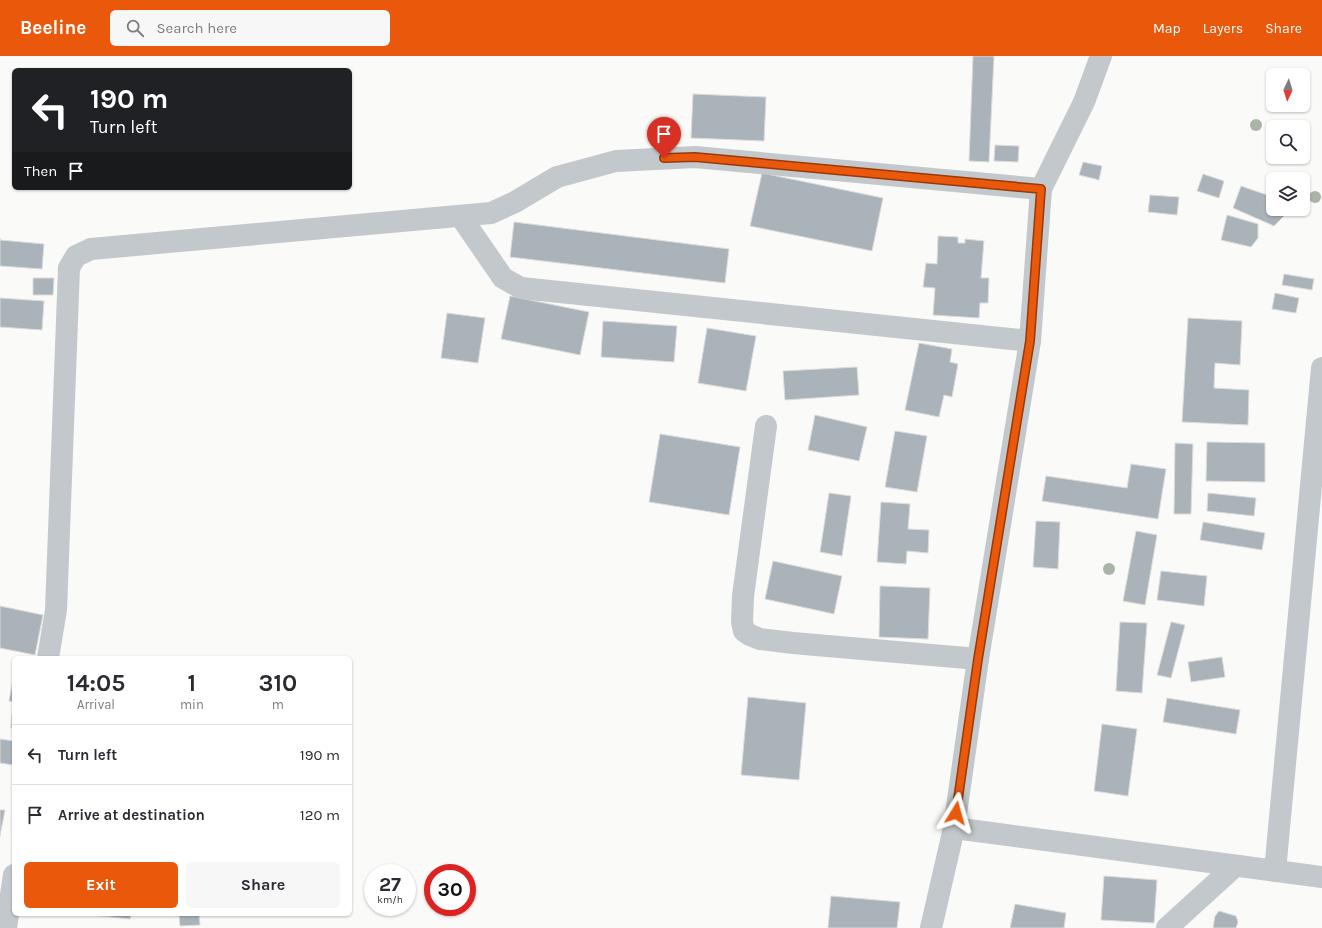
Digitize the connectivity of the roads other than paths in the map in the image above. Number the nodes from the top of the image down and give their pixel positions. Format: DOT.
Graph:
graph roads {
  1 [pos="1101,56"];
  2 [pos="1041,189"];
  3 [pos="461,217"];
  4 [pos="1030,341"];
  5 [pos="1322,368"];
  6 [pos="766,426"];
  7 [pos="48,656"];
  8 [pos="978,659"];
  9 [pos="954,828"];
  10 [pos="1235,866"];
  11 [pos="1275,871"];
  12 [pos="1322,877"];
  13 [pos="12,888"];
  14 [pos="6,928"];
  15 [pos="931,928"];
  16 [pos="1167,928"];
  1 -- 2 [label="street"];
  2 -- 3 [label="street"];
  2 -- 4 [label="street"];
  3 -- 4 [label="street"];
  3 -- 7 [label="street"];
  4 -- 8 [label="street"];
  5 -- 11 [label="street"];
  6 -- 8 [label="street"];
  8 -- 9 [label="street"];
  9 -- 10 [label="street"];
  9 -- 15 [label="street"];
  10 -- 11 [label="street"];
  10 -- 16 [label="street"];
  11 -- 12 [label="street"];
  13 -- 14 [label="street"];
}
